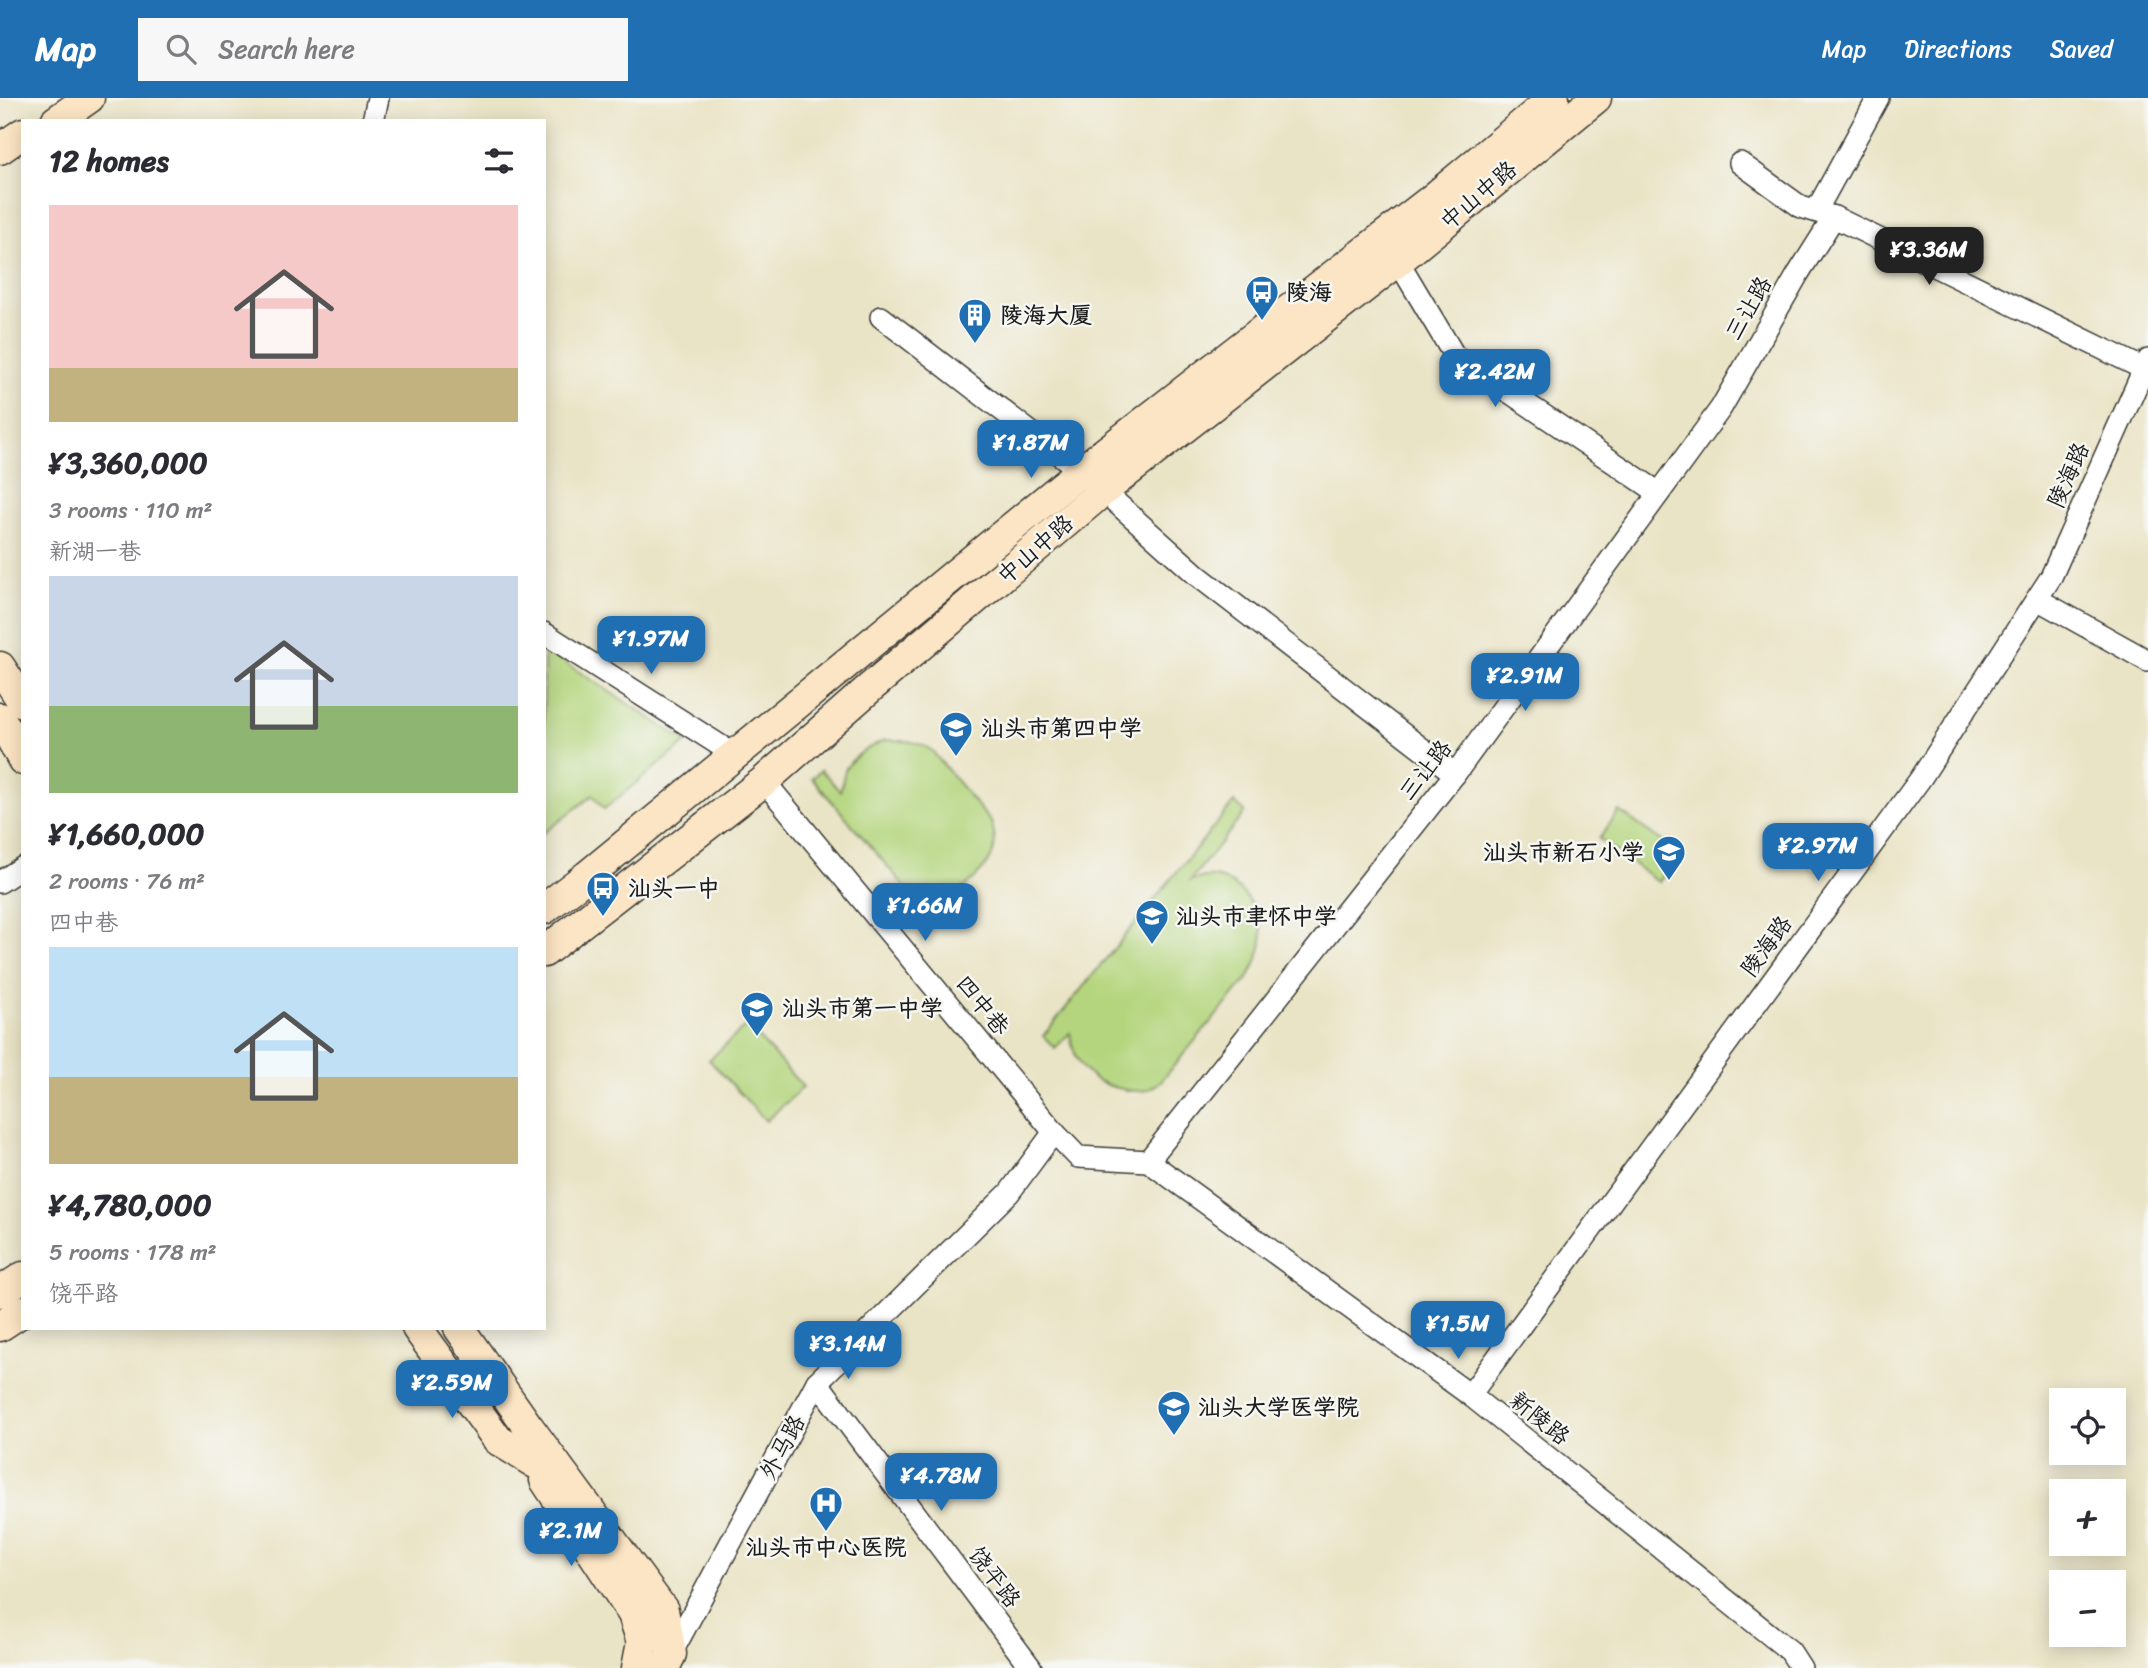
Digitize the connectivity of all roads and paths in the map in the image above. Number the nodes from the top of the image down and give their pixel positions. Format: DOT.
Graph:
graph roads {
  1 [pos="73,98"];
  2 [pos="89,98"];
  3 [pos="378,98"];
  4 [pos="1554,98"];
  5 [pos="1596,98"];
  6 [pos="1878,98"];
  7 [pos="44,119"];
  8 [pos="59,119"];
  9 [pos="373,119"];
  10 [pos="21,135"];
  11 [pos="21,145"];
  12 [pos="0,149"];
  13 [pos="0,160"];
  14 [pos="1740,163"];
  15 [pos="1825,214"];
  16 [pos="1398,261"];
  17 [pos="881,317"];
  18 [pos="2146,364"];
  19 [pos="1081,471"];
  20 [pos="1103,491"];
  21 [pos="1659,493"];
  22 [pos="2037,599"];
  23 [pos="546,634"];
  24 [pos="2148,661"];
  25 [pos="9,679"];
  26 [pos="21,699"];
  27 [pos="0,709"];
  28 [pos="0,718"];
  29 [pos="21,735"];
  30 [pos="735,755"];
  31 [pos="21,756"];
  32 [pos="1455,774"];
  33 [pos="764,781"];
  34 [pos="21,868"];
  35 [pos="0,882"];
  36 [pos="546,907"];
  37 [pos="546,950"];
  38 [pos="1054,1132"];
  39 [pos="1148,1161"];
  40 [pos="21,1279"];
  41 [pos="0,1292"];
  42 [pos="21,1312"];
  43 [pos="0,1326"];
  44 [pos="418,1330"];
  45 [pos="444,1330"];
  46 [pos="460,1330"];
  47 [pos="481,1330"];
  48 [pos="817,1382"];
  49 [pos="1470,1395"];
  50 [pos="521,1429"];
  51 [pos="541,1457"];
  52 [pos="668,1661"];
  53 [pos="637,1668"];
  54 [pos="1031,1668"];
  55 [pos="1801,1668"];
  1 -- 7 [label="main road"];
  2 -- 8 [label="main road"];
  3 -- 9 [label="street"];
  4 -- 19 [label="main road, 中山中路"];
  5 -- 16 [label="main road, 中山中路"];
  6 -- 15 [label="street, 三让路"];
  10 -- 12 [label="main road"];
  11 -- 13 [label="main road"];
  14 -- 15 [label="street"];
  15 -- 18 [label="street"];
  15 -- 21 [label="street, 三让路"];
  16 -- 20 [label="main road, 中山中路"];
  16 -- 21 [label="street"];
  17 -- 19 [label="street"];
  18 -- 22 [label="street, 陵海路"];
  19 -- 20 [label="street"];
  19 -- 30 [label="main road, 中山中路"];
  20 -- 32 [label="street"];
  20 -- 33 [label="main road, 中山中路"];
  21 -- 32 [label="street, 三让路"];
  22 -- 24 [label="street"];
  22 -- 49 [label="street, 陵海路"];
  23 -- 30 [label="street"];
  25 -- 26 [label="main road"];
  27 -- 29 [label="main road"];
  28 -- 31 [label="main road"];
  30 -- 36 [label="main road, 中山中路"];
  32 -- 39 [label="street, 三让路"];
  33 -- 37 [label="main road, 中山中路"];
  33 -- 38 [label="street, 四中巷"];
  34 -- 35 [label="street"];
  38 -- 39 [label="street"];
  38 -- 48 [label="street, 外马路"];
  39 -- 49 [label="street, 新陵路"];
  40 -- 41 [label="main road"];
  42 -- 43 [label="main road"];
  44 -- 51 [label="main road"];
  45 -- 50 [label="main road"];
  46 -- 50 [label="main road"];
  47 -- 51 [label="main road"];
  48 -- 52 [label="street, 外马路"];
  48 -- 54 [label="street, 饶平路"];
  49 -- 55 [label="street, 新陵路"];
  50 -- 51 [label="main road"];
  51 -- 52 [label="main road"];
  51 -- 53 [label="main road"];
}
